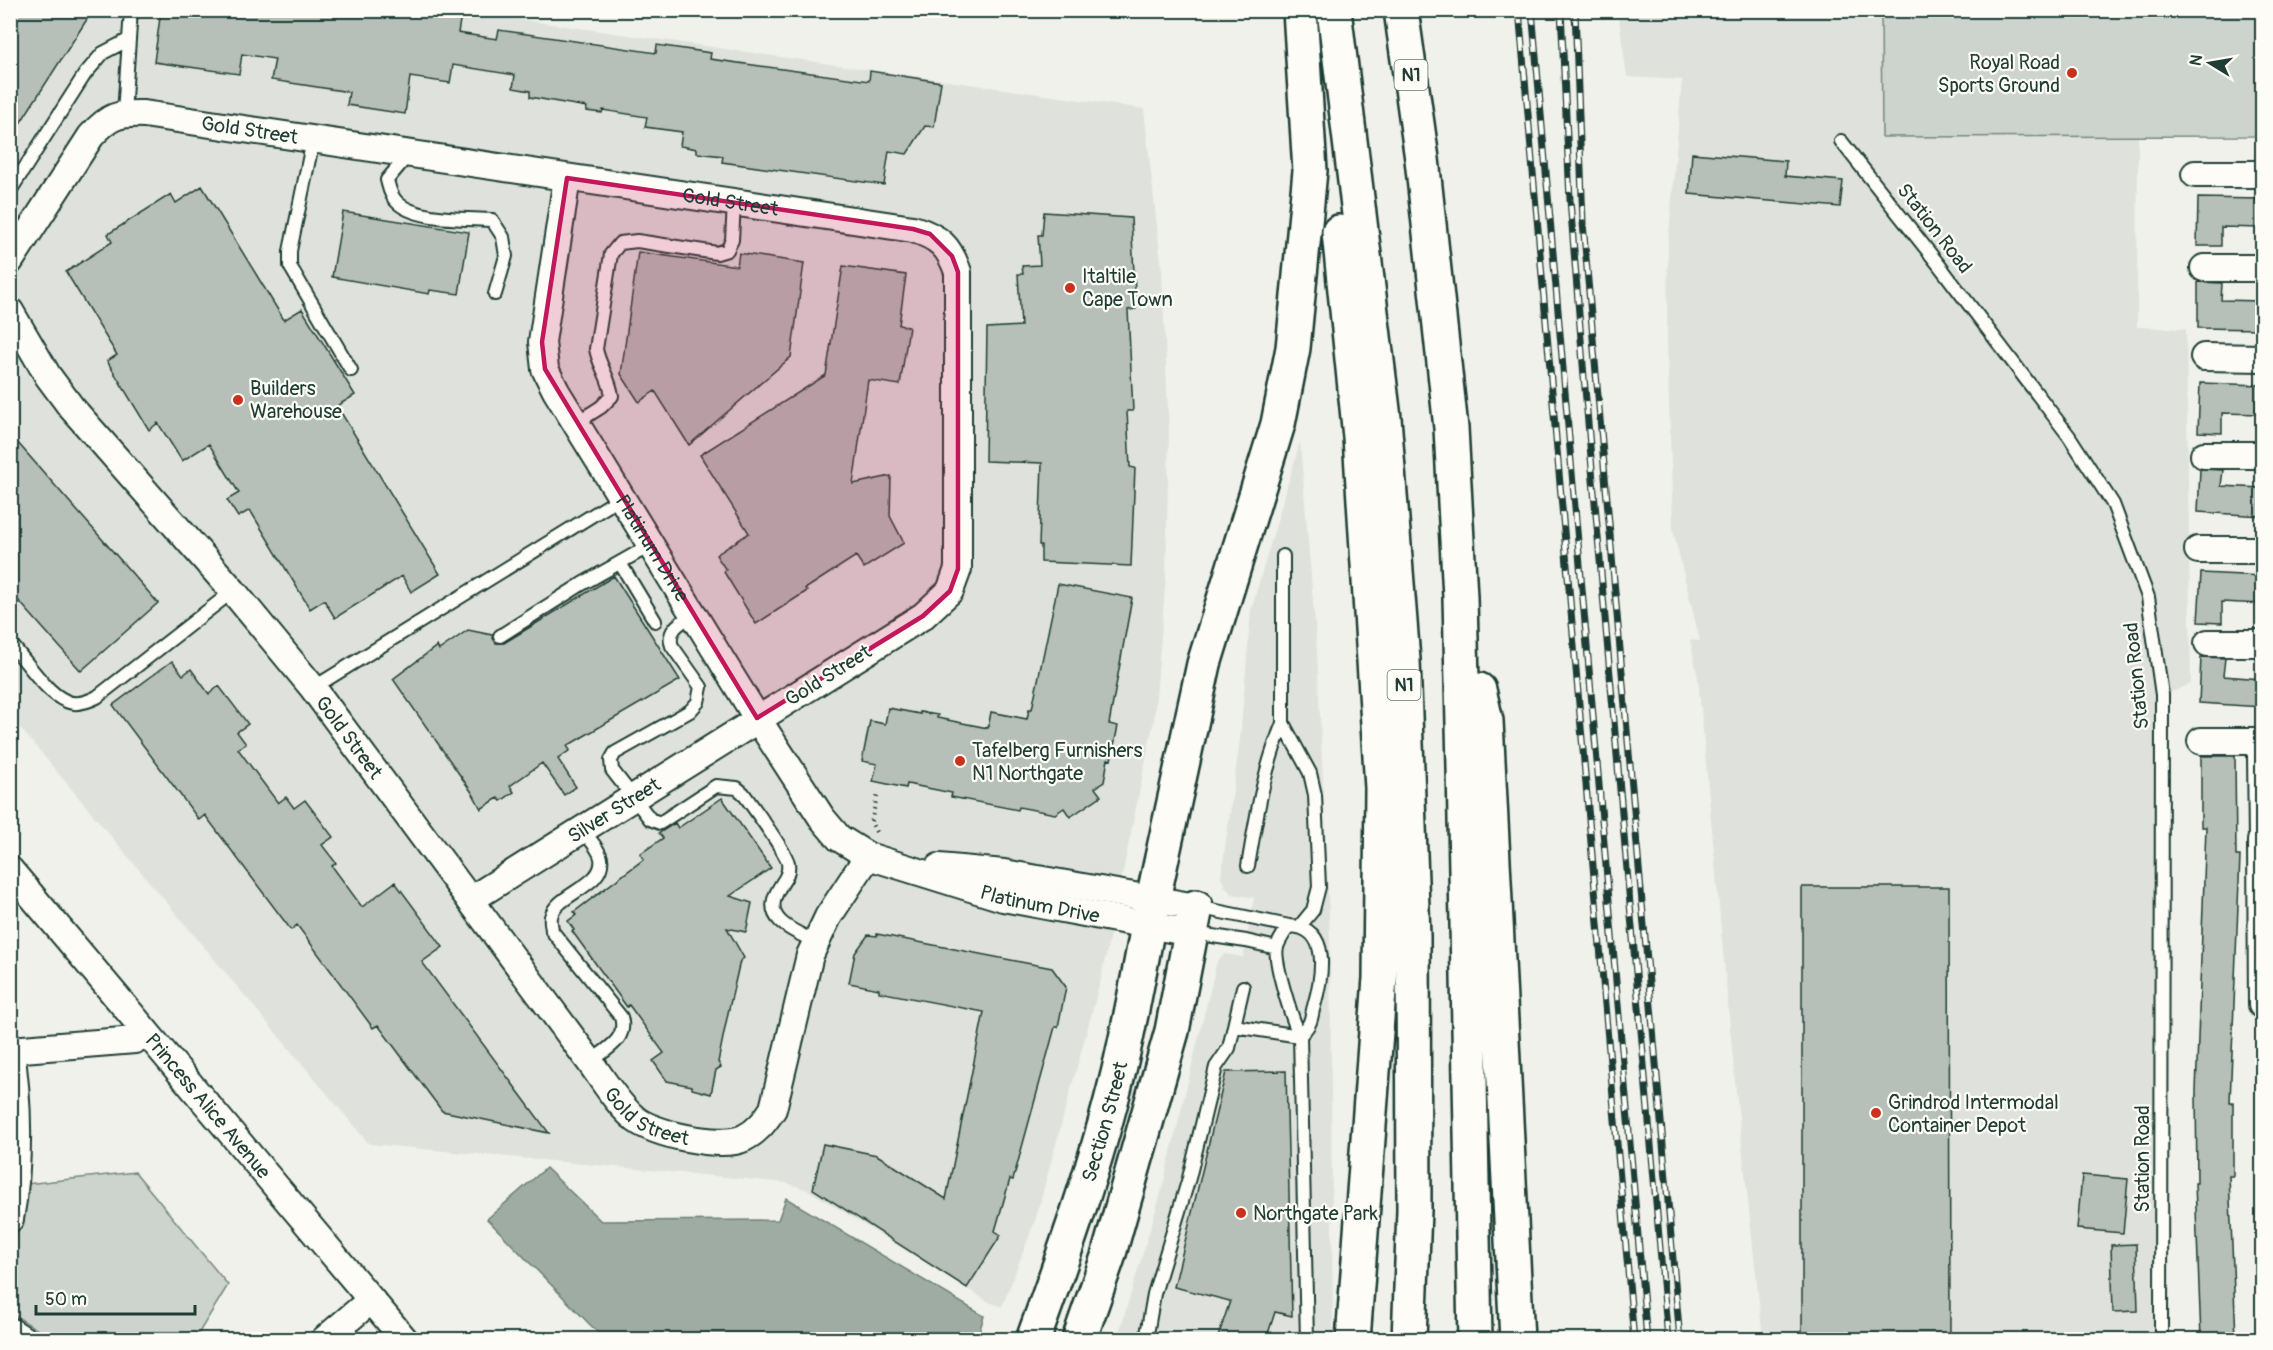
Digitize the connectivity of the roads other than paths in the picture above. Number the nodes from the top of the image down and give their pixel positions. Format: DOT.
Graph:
graph roads {
  1 [pos="130,10"];
  2 [pos="1300,10"];
  3 [pos="1401,10"];
  4 [pos="1336,22"];
  5 [pos="128,40"];
  6 [pos="123,113"];
  7 [pos="313,140"];
  8 [pos="1841,141"];
  9 [pos="409,154"];
  10 [pos="2195,174"];
  11 [pos="2262,174"];
  12 [pos="567,178"];
  13 [pos="10,191"];
  14 [pos="734,203"];
  15 [pos="10,261"];
  16 [pos="2204,268"];
  17 [pos="2262,268"];
  18 [pos="495,294"];
  19 [pos="10,311"];
  20 [pos="2204,357"];
  21 [pos="2262,357"];
  22 [pos="351,370"];
  23 [pos="576,423"];
  24 [pos="2204,455"];
  25 [pos="2262,455"];
  26 [pos="622,497"];
  27 [pos="651,545"];
  28 [pos="2198,550"];
  29 [pos="2262,550"];
  30 [pos="1283,556"];
  31 [pos="620,563"];
  32 [pos="233,591"];
  33 [pos="1460,597"];
  34 [pos="694,614"];
  35 [pos="655,621"];
  36 [pos="500,636"];
  37 [pos="10,643"];
  38 [pos="2208,643"];
  39 [pos="2262,643"];
  40 [pos="313,688"];
  41 [pos="757,718"];
  42 [pos="1283,723"];
  43 [pos="2201,741"];
  44 [pos="2261,748"];
  45 [pos="635,798"];
  46 [pos="583,830"];
  47 [pos="2262,841"];
  48 [pos="879,851"];
  49 [pos="1248,866"];
  50 [pos="10,870"];
  51 [pos="470,900"];
  52 [pos="1151,912"];
  53 [pos="1193,920"];
  54 [pos="1295,926"];
  55 [pos="2262,938"];
  56 [pos="816,942"];
  57 [pos="1276,948"];
  58 [pos="1243,987"];
  59 [pos="2262,1005"];
  60 [pos="1234,1026"];
  61 [pos="145,1031"];
  62 [pos="1300,1036"];
  63 [pos="10,1046"];
  64 [pos="11,1050"];
  65 [pos="590,1062"];
  66 [pos="10,1219"];
  67 [pos="371,1300"];
  68 [pos="10,1331"];
  69 [pos="24,1340"];
  70 [pos="324,1340"];
  71 [pos="405,1340"];
  72 [pos="1033,1340"];
  73 [pos="1079,1340"];
  74 [pos="1146,1340"];
  75 [pos="1307,1340"];
  76 [pos="1353,1340"];
  77 [pos="1409,1340"];
  78 [pos="1475,1340"];
  79 [pos="1517,1340"];
  80 [pos="2162,1340"];
  1 -- 5 [label="lane"];
  2 -- 52 [label="main road, Section Street"];
  3 -- 33 [label="main road, N1"];
  4 -- 76 [label="main road"];
  4 -- 77 [label="main road, N1"];
  5 -- 6 [label="lane"];
  5 -- 13 [label="lane"];
  6 -- 7 [label="street, Gold Street"];
  6 -- 15 [label="street"];
  7 -- 9 [label="street, Gold Street"];
  7 -- 22 [label="lane"];
  8 -- 80 [label="lane, Station Road"];
  9 -- 12 [label="street, Gold Street"];
  9 -- 18 [label="lane"];
  10 -- 11 [label="street"];
  12 -- 14 [label="street, Gold Street"];
  12 -- 23 [label="street, Platinum Drive"];
  14 -- 23 [label="lane"];
  14 -- 41 [label="street, Gold Street"];
  16 -- 17 [label="street"];
  19 -- 32 [label="street, Gold Street"];
  20 -- 21 [label="street"];
  23 -- 26 [label="street, Platinum Drive"];
  24 -- 25 [label="street"];
  26 -- 27 [label="street, Platinum Drive"];
  26 -- 40 [label="lane"];
  27 -- 31 [label="lane"];
  27 -- 34 [label="street, Platinum Drive"];
  28 -- 29 [label="street"];
  30 -- 42 [label="lane"];
  31 -- 35 [label="lane"];
  31 -- 36 [label="lane"];
  32 -- 37 [label="lane"];
  32 -- 40 [label="street, Gold Street"];
  33 -- 78 [label="main road, N1"];
  33 -- 79 [label="main road"];
  34 -- 41 [label="street, Platinum Drive"];
  34 -- 45 [label="lane"];
  38 -- 39 [label="street"];
  40 -- 51 [label="street, Gold Street"];
  41 -- 45 [label="street, Silver Street"];
  41 -- 48 [label="street, Platinum Drive"];
  42 -- 49 [label="lane"];
  42 -- 54 [label="lane"];
  43 -- 44 [label="street"];
  44 -- 47 [label="street"];
  45 -- 46 [label="street, Silver Street"];
  45 -- 56 [label="lane"];
  46 -- 51 [label="street, Silver Street"];
  46 -- 65 [label="lane"];
  47 -- 55 [label="street"];
  48 -- 52 [label="street, Platinum Drive"];
  48 -- 56 [label="street, Gold Street"];
  50 -- 61 [label="street, Princess Alice Avenue"];
  51 -- 65 [label="street, Gold Street"];
  52 -- 53 [label="street, Platinum Drive"];
  52 -- 72 [label="main road, Section Street"];
  53 -- 54 [label="lane"];
  53 -- 57 [label="lane"];
  53 -- 73 [label="main road, Section Street"];
  54 -- 57 [label="lane"];
  54 -- 62 [label="lane"];
  55 -- 59 [label="street"];
  56 -- 65 [label="street, Gold Street"];
  57 -- 62 [label="lane"];
  58 -- 60 [label="lane"];
  60 -- 62 [label="lane"];
  60 -- 74 [label="lane"];
  61 -- 64 [label="street"];
  61 -- 67 [label="street, Princess Alice Avenue"];
  62 -- 75 [label="lane"];
  63 -- 64 [label="street"];
  64 -- 66 [label="street"];
  67 -- 70 [label="street"];
  67 -- 71 [label="street, Princess Alice Avenue"];
  68 -- 69 [label="street"];
}
